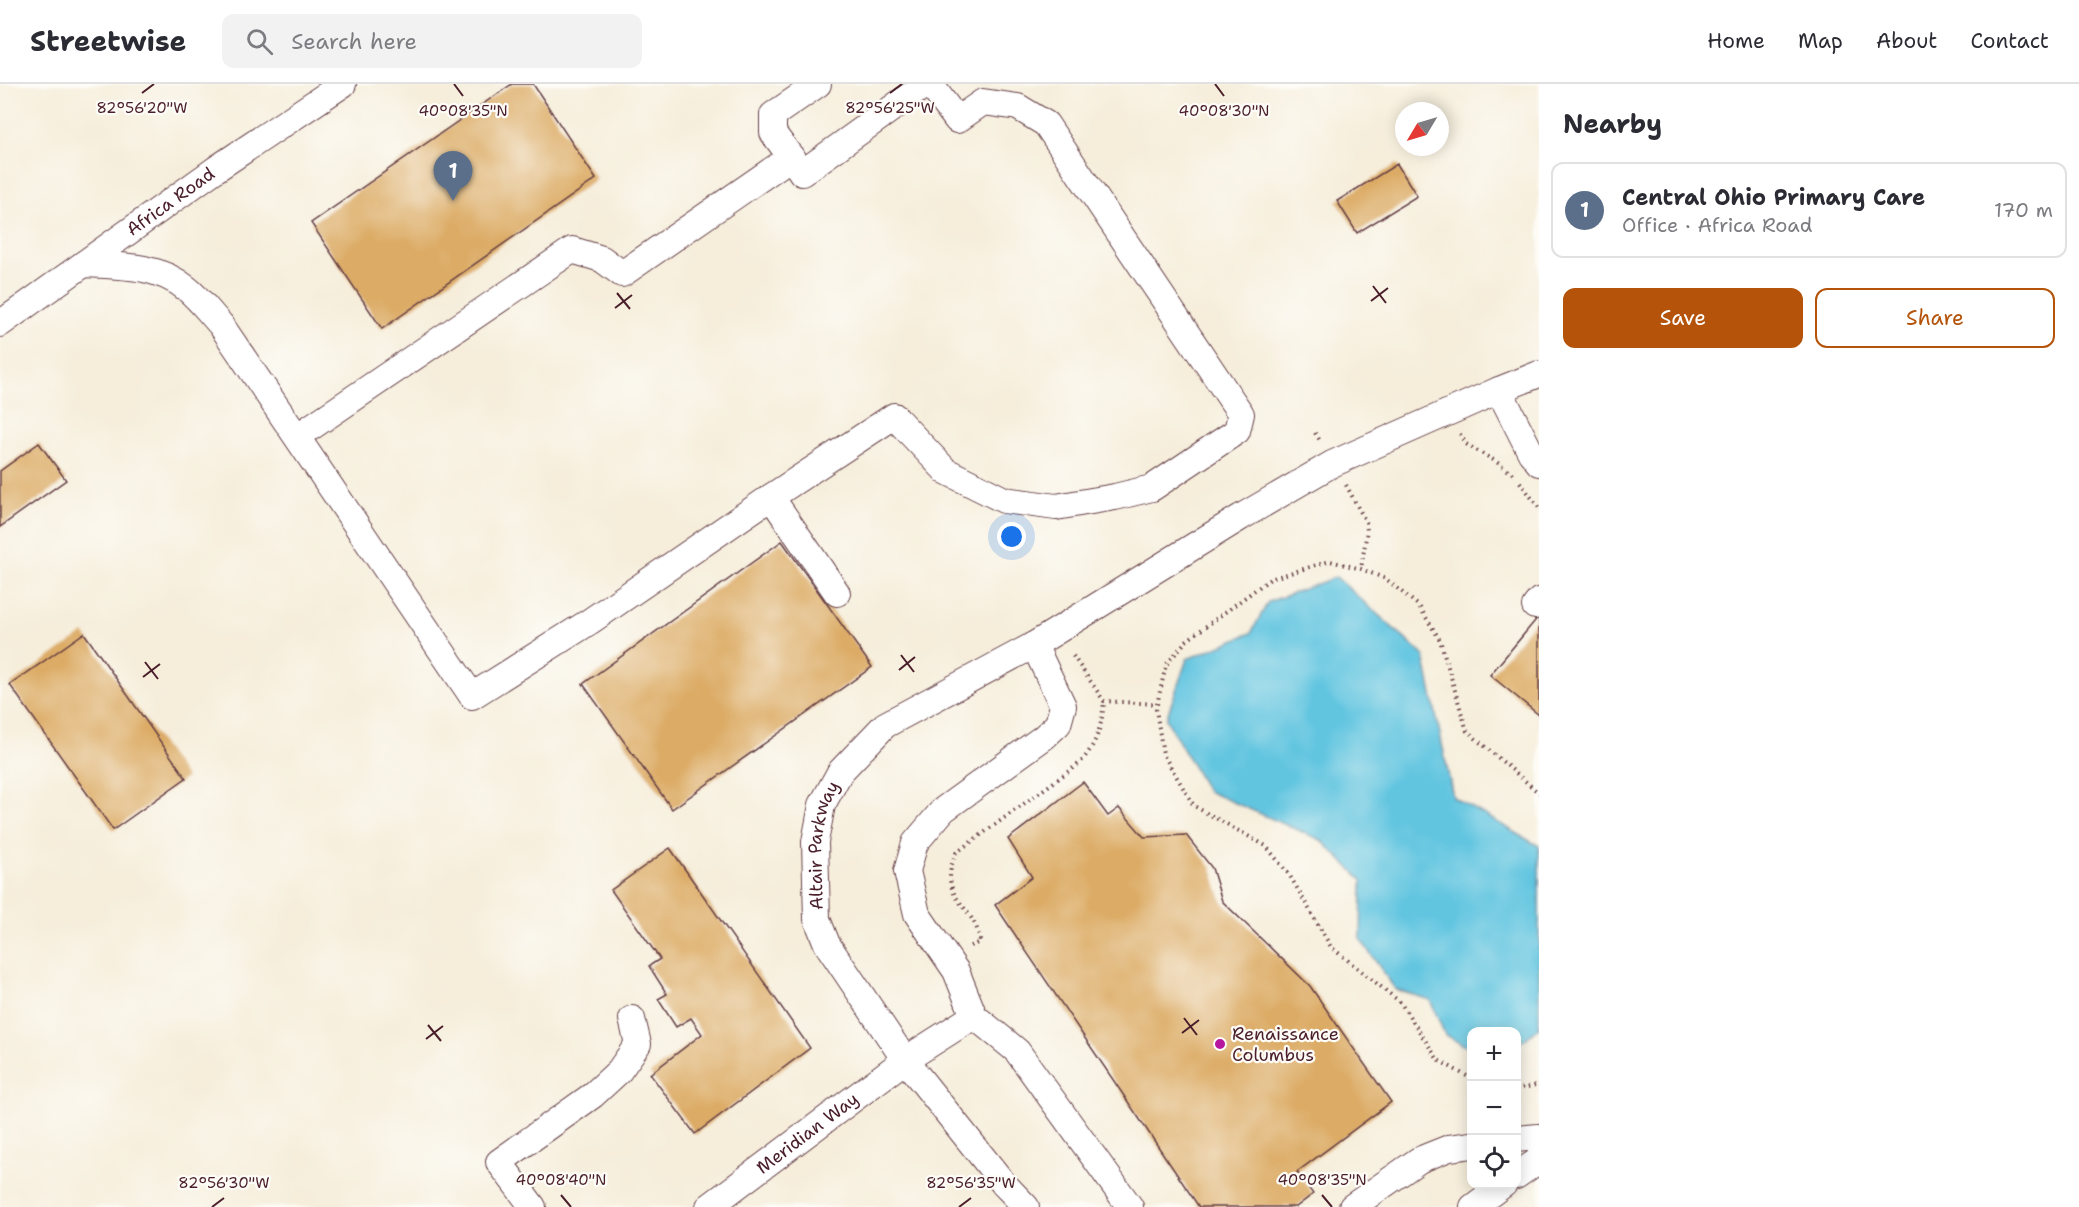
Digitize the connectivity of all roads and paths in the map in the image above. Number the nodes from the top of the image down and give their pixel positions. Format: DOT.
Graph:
graph roads {
  1 [pos="343,84"];
  2 [pos="818,84"];
  3 [pos="928,84"];
  4 [pos="791,157"];
  5 [pos="84,264"];
  6 [pos="0,324"];
  7 [pos="1539,374"];
  8 [pos="1499,390"];
  9 [pos="1315,432"];
  10 [pos="1460,433"];
  11 [pos="298,436"];
  12 [pos="1321,443"];
  13 [pos="1539,463"];
  14 [pos="1344,480"];
  15 [pos="771,497"];
  16 [pos="1539,508"];
  17 [pos="1361,568"];
  18 [pos="837,593"];
  19 [pos="1034,645"];
  20 [pos="1073,656"];
  21 [pos="1104,701"];
  22 [pos="1157,704"];
  23 [pos="1539,793"];
  24 [pos="964,948"];
  25 [pos="974,1016"];
  26 [pos="632,1018"];
  27 [pos="905,1060"];
  28 [pos="1467,1076"];
  29 [pos="1539,1084"];
  30 [pos="1521,1089"];
  31 [pos="1539,1137"];
  32 [pos="1521,1139"];
  33 [pos="1467,1146"];
  34 [pos="1539,1160"];
  35 [pos="1521,1173"];
  36 [pos="1498,1189"];
  37 [pos="533,1207"];
  38 [pos="709,1207"];
  39 [pos="1026,1207"];
  40 [pos="1130,1207"];
  41 [pos="1352,1207"];
  42 [pos="1473,1207"];
  1 -- 5 [label="street, Africa Road"];
  2 -- 4 [label="street"];
  3 -- 4 [label="street"];
  3 -- 15 [label="street"];
  4 -- 11 [label="street"];
  5 -- 6 [label="street, Africa Road"];
  5 -- 11 [label="street"];
  7 -- 8 [label="street, Altair Parkway"];
  8 -- 13 [label="street"];
  8 -- 19 [label="street, Altair Parkway"];
  9 -- 12 [label="path"];
  10 -- 16 [label="path"];
  11 -- 15 [label="street"];
  14 -- 17 [label="path"];
  15 -- 18 [label="street"];
  17 -- 22 [label="path"];
  17 -- 23 [label="path"];
  19 -- 25 [label="street"];
  19 -- 27 [label="street, Altair Parkway"];
  20 -- 21 [label="path"];
  21 -- 22 [label="path"];
  21 -- 24 [label="path"];
  22 -- 28 [label="path"];
  25 -- 27 [label="street, Meridian Way"];
  25 -- 40 [label="street"];
  26 -- 37 [label="street"];
  27 -- 38 [label="street, Meridian Way"];
  27 -- 39 [label="street, Altair Parkway"];
  29 -- 30 [label="path"];
  31 -- 32 [label="street"];
  33 -- 41 [label="street"];
  34 -- 35 [label="street"];
  36 -- 42 [label="street"];
}
